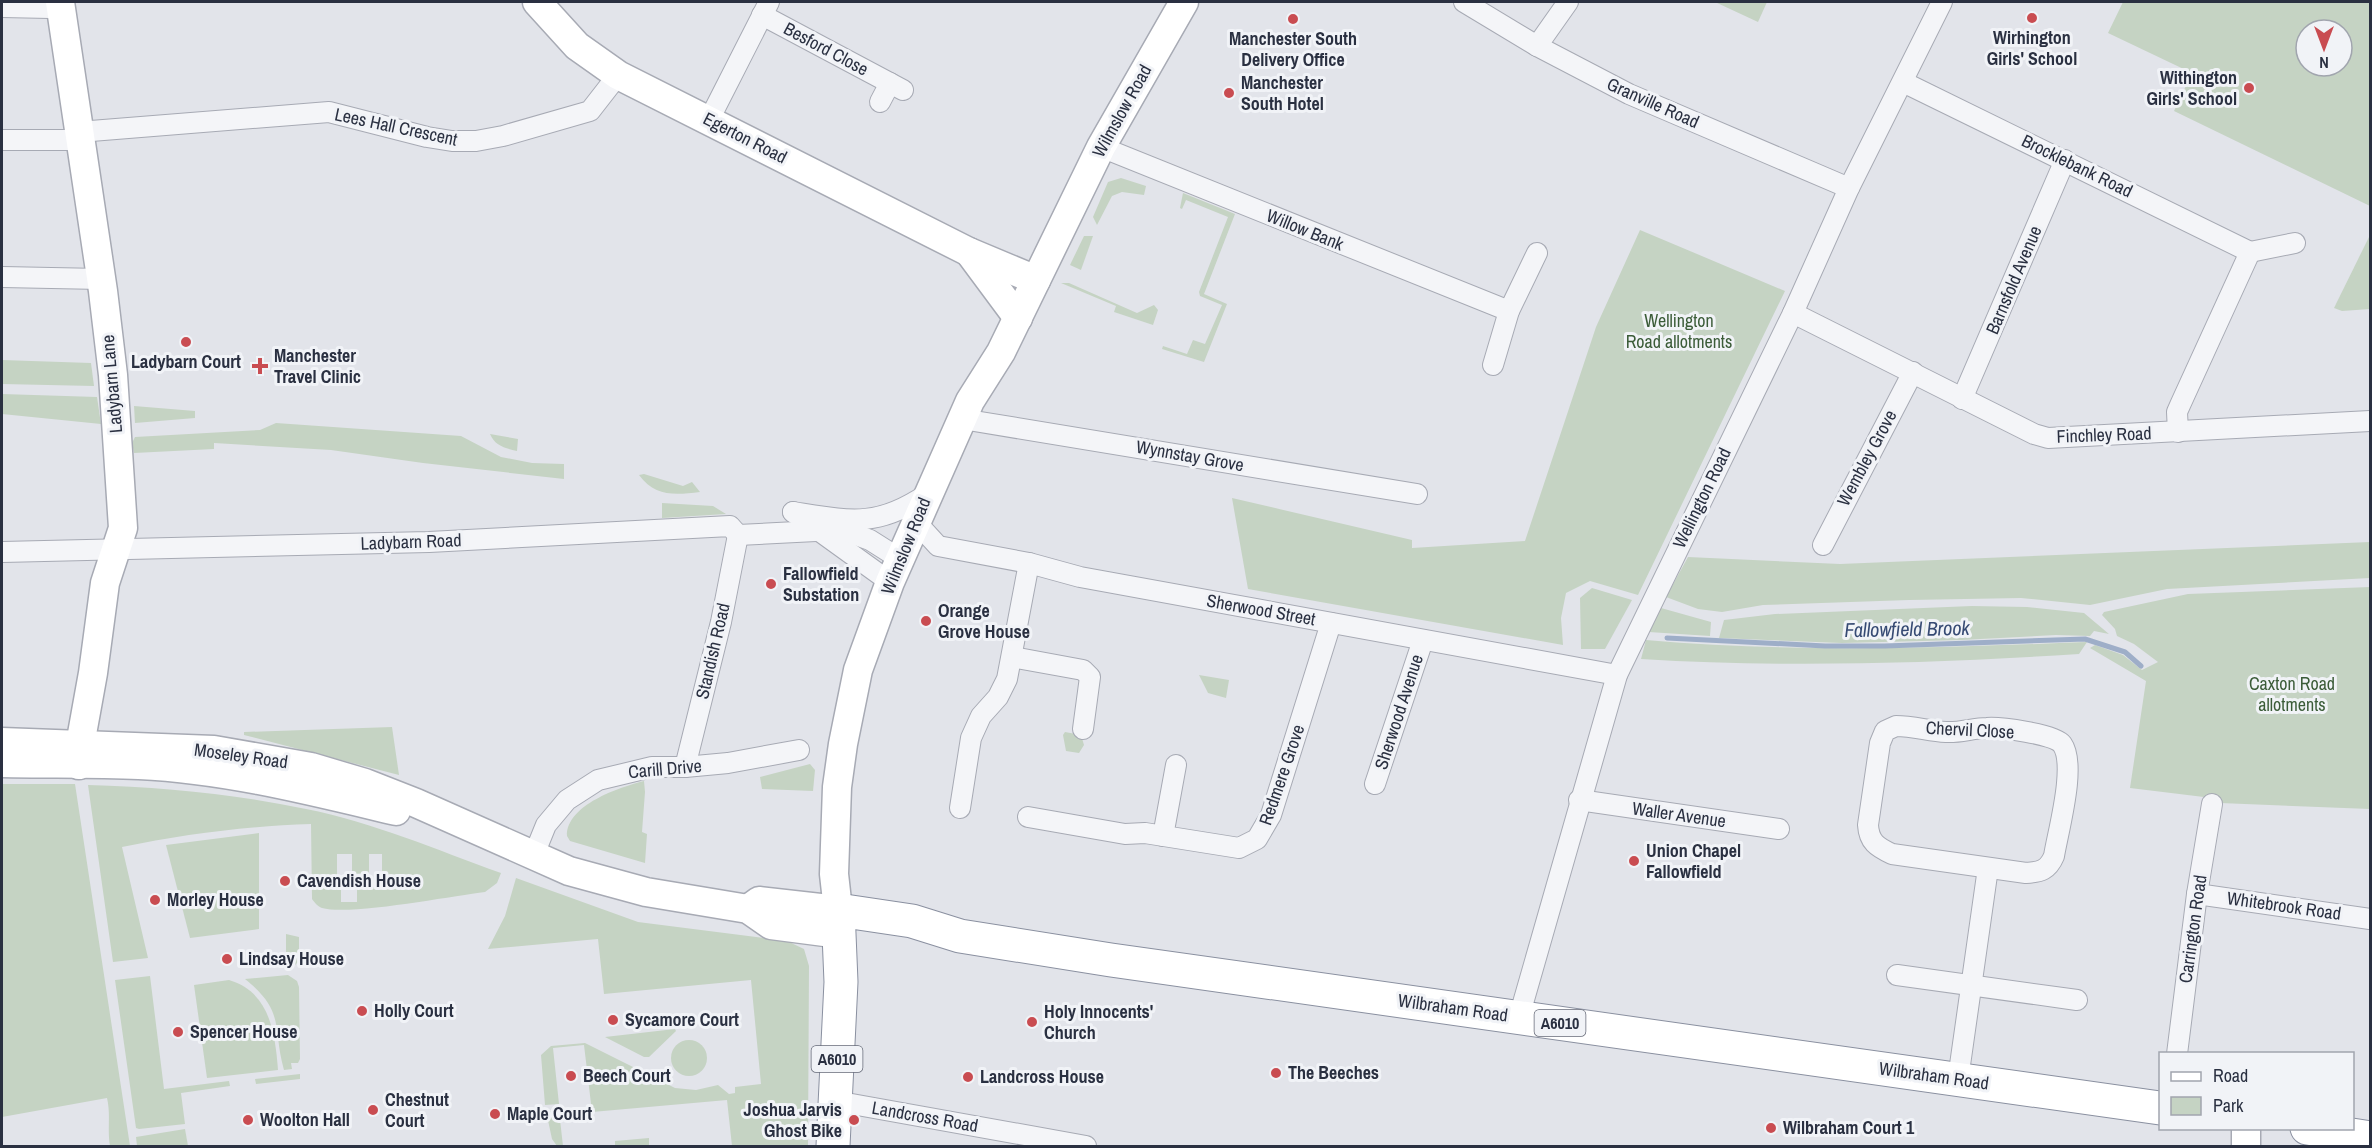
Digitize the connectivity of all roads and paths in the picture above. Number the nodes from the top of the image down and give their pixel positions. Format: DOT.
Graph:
graph roads {
  1 [pos="61,2"];
  2 [pos="537,2"];
  3 [pos="1184,2"];
  4 [pos="1464,2"];
  5 [pos="1568,2"];
  6 [pos="1942,2"];
  7 [pos="2,8"];
  8 [pos="766,8"];
  9 [pos="1537,46"];
  10 [pos="618,75"];
  11 [pos="1903,82"];
  12 [pos="880,102"];
  13 [pos="709,120"];
  14 [pos="81,135"];
  15 [pos="2,140"];
  16 [pos="1101,147"];
  17 [pos="2066,160"];
  18 [pos="1849,188"];
  19 [pos="2295,243"];
  20 [pos="969,252"];
  21 [pos="2250,252"];
  22 [pos="1537,253"];
  23 [pos="2,277"];
  24 [pos="101,279"];
  25 [pos="1036,280"];
  26 [pos="1509,311"];
  27 [pos="1793,313"];
  28 [pos="1018,318"];
  29 [pos="1493,365"];
  30 [pos="1913,372"];
  31 [pos="1962,399"];
  32 [pos="962,419"];
  33 [pos="2370,421"];
  34 [pos="2178,432"];
  35 [pos="927,494"];
  36 [pos="1417,494"];
  37 [pos="793,512"];
  38 [pos="916,522"];
  39 [pos="816,531"];
  40 [pos="738,535"];
  41 [pos="1823,545"];
  42 [pos="117,548"];
  43 [pos="2,552"];
  44 [pos="1029,563"];
  45 [pos="895,570"];
  46 [pos="1331,623"];
  47 [pos="1423,640"];
  48 [pos="1012,657"];
  49 [pos="1617,675"];
  50 [pos="1083,729"];
  51 [pos="2,742"];
  52 [pos="800,750"];
  53 [pos="79,755"];
  54 [pos="2,763"];
  55 [pos="1176,765"];
  56 [pos="685,767"];
  57 [pos="1375,784"];
  58 [pos="1579,800"];
  59 [pos="2212,804"];
  60 [pos="960,808"];
  61 [pos="1028,817"];
  62 [pos="1779,829"];
  63 [pos="1163,837"];
  64 [pos="533,857"];
  65 [pos="1988,868"];
  66 [pos="2197,894"];
  67 [pos="2370,919"];
  68 [pos="839,922"];
  69 [pos="1898,975"];
  70 [pos="1971,985"];
  71 [pos="2076,1000"];
  72 [pos="1519,1017"];
  73 [pos="2177,1052"];
  74 [pos="1958,1079"];
  75 [pos="835,1101"];
  76 [pos="2159,1108"];
  77 [pos="2246,1130"];
  78 [pos="2320,1130"];
  79 [pos="2370,1138"];
  80 [pos="832,1146"];
  81 [pos="1086,1146"];
  82 [pos="2246,1146"];
  1 -- 7 [label="street"];
  1 -- 14 [label="main road, Ladybarn Lane"];
  2 -- 10 [label="main road, Egerton Road"];
  3 -- 16 [label="main road, Wilmslow Road"];
  4 -- 9 [label="street, Granville Road"];
  5 -- 9 [label="street"];
  6 -- 11 [label="street, Wellington Road"];
  8 -- 12 [label="street, Besford Close"];
  8 -- 13 [label="street"];
  9 -- 18 [label="street, Granville Road"];
  10 -- 13 [label="main road, Egerton Road"];
  10 -- 14 [label="street, Lees Hall Crescent"];
  11 -- 17 [label="street, Brocklebank Road"];
  11 -- 18 [label="street, Wellington Road"];
  13 -- 20 [label="main road, Egerton Road"];
  14 -- 15 [label="street, Lees Hall Crescent"];
  14 -- 24 [label="main road, Ladybarn Lane"];
  16 -- 25 [label="main road, Wilmslow Road"];
  16 -- 26 [label="street, Willow Bank"];
  17 -- 21 [label="street, Brocklebank Road"];
  17 -- 31 [label="street, Barnsfold Avenue"];
  18 -- 27 [label="street, Wellington Road"];
  19 -- 21 [label="street"];
  20 -- 25 [label="main road, Egerton Road"];
  20 -- 28 [label="main road, Egerton Road"];
  21 -- 34 [label="street"];
  22 -- 26 [label="street"];
  23 -- 24 [label="street"];
  24 -- 42 [label="main road, Ladybarn Lane"];
  25 -- 28 [label="main road, Wilmslow Road"];
  26 -- 29 [label="street"];
  27 -- 30 [label="street, Finchley Road"];
  27 -- 49 [label="street, Wellington Road"];
  28 -- 32 [label="main road, Wilmslow Road"];
  30 -- 31 [label="street, Finchley Road"];
  30 -- 41 [label="street, Wembley Grove"];
  31 -- 34 [label="street, Finchley Road"];
  32 -- 35 [label="main road, Wilmslow Road"];
  32 -- 36 [label="street, Wynnstay Grove"];
  33 -- 34 [label="street, Finchley Road"];
  35 -- 37 [label="street"];
  35 -- 38 [label="main road, Wilmslow Road"];
  37 -- 39 [label="street"];
  37 -- 45 [label="street"];
  38 -- 44 [label="street, Sherwood Street"];
  38 -- 45 [label="main road, Wilmslow Road"];
  39 -- 40 [label="street, Ladybarn Road"];
  39 -- 45 [label="street"];
  40 -- 42 [label="street, Ladybarn Road"];
  40 -- 56 [label="street, Standish Road"];
  42 -- 43 [label="street, Ladybarn Road"];
  42 -- 53 [label="main road, Ladybarn Lane"];
  44 -- 46 [label="street, Sherwood Street"];
  44 -- 48 [label="street"];
  45 -- 68 [label="main road, Wilmslow Road"];
  46 -- 47 [label="street, Sherwood Street"];
  46 -- 63 [label="street, Redmere Grove"];
  47 -- 49 [label="street, Sherwood Street"];
  47 -- 57 [label="street, Sherwood Avenue"];
  48 -- 50 [label="street"];
  48 -- 60 [label="street"];
  49 -- 58 [label="street, Wellington Road"];
  51 -- 53 [label="main road, Moseley Road"];
  52 -- 56 [label="street, Carill Drive"];
  53 -- 54 [label="main road, Moseley Road"];
  53 -- 64 [label="main road, Moseley Road"];
  55 -- 63 [label="street"];
  56 -- 64 [label="street, Carill Drive"];
  58 -- 62 [label="street, Waller Avenue"];
  58 -- 72 [label="street, Wellington Road"];
  59 -- 66 [label="street, Carrington Road"];
  61 -- 63 [label="street, Redmere Grove"];
  64 -- 68 [label="main road, Moseley Road"];
  65 -- 65 [label="street, Chervil Close"];
  65 -- 70 [label="street"];
  66 -- 67 [label="street, Whitebrook Road"];
  66 -- 73 [label="street, Carrington Road"];
  68 -- 72 [label="highway, Wilbraham Road / A6010"];
  68 -- 75 [label="highway, Wilmslow Road / A6010"];
  69 -- 70 [label="street"];
  70 -- 71 [label="street"];
  70 -- 74 [label="street"];
  72 -- 74 [label="highway, Wilbraham Road / A6010"];
  74 -- 76 [label="highway, Wilbraham Road / A6010"];
  75 -- 80 [label="highway, Wilmslow Road / A6010"];
  75 -- 81 [label="street, Landcross Road"];
  77 -- 82 [label="main road"];
  78 -- 79 [label="highway"];
}
